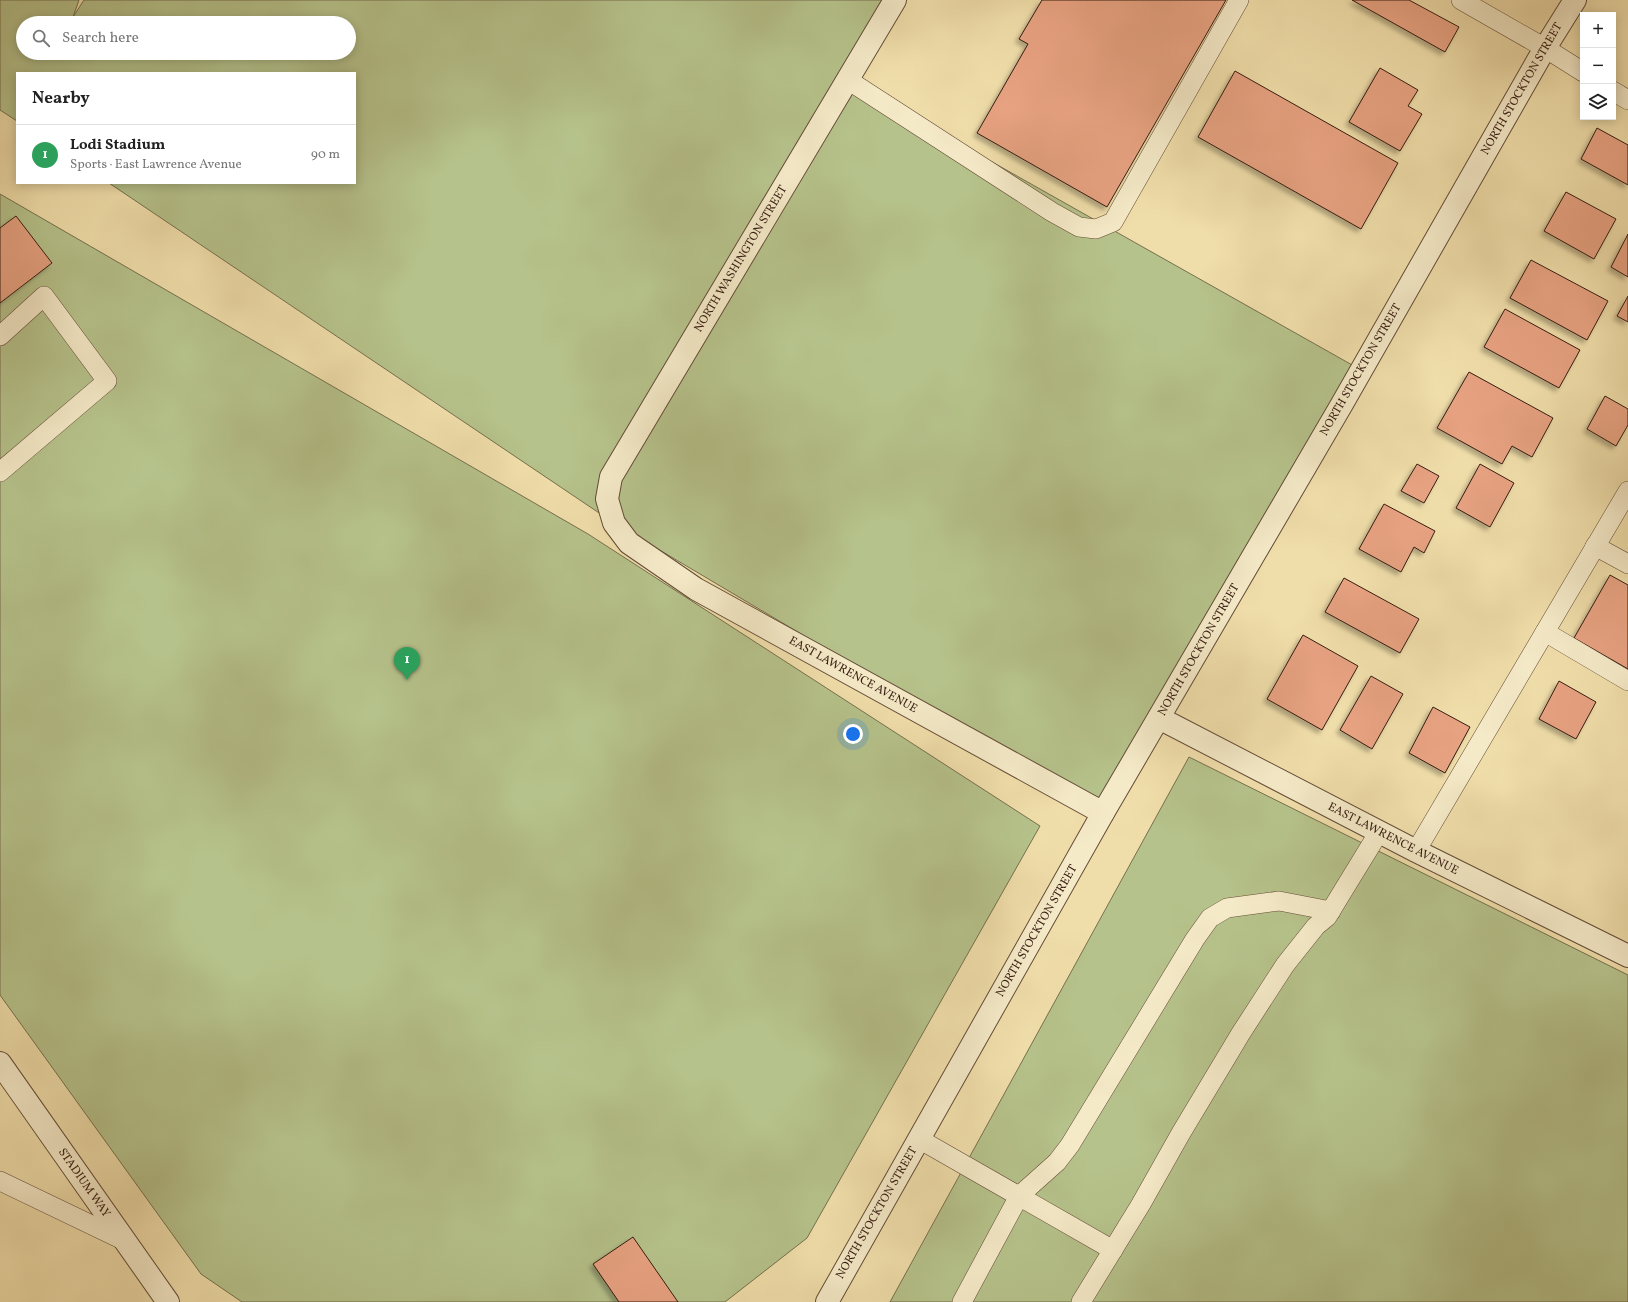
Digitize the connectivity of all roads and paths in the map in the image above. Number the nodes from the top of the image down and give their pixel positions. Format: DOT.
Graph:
graph roads {
  1 [pos="896,0"];
  2 [pos="1239,0"];
  3 [pos="1460,0"];
  4 [pos="1574,0"];
  5 [pos="1545,48"];
  6 [pos="1580,70"];
  7 [pos="848,80"];
  8 [pos="1616,93"];
  9 [pos="1628,100"];
  10 [pos="0,336"];
  11 [pos="0,472"];
  12 [pos="1628,491"];
  13 [pos="614,523"];
  14 [pos="1595,546"];
  15 [pos="1628,564"];
  16 [pos="1545,632"];
  17 [pos="1628,681"];
  18 [pos="1159,718"];
  19 [pos="1103,813"];
  20 [pos="1379,832"];
  21 [pos="1416,851"];
  22 [pos="1331,911"];
  23 [pos="1628,956"];
  24 [pos="0,1064"];
  25 [pos="0,1082"];
  26 [pos="20,1091"];
  27 [pos="919,1139"];
  28 [pos="0,1181"];
  29 [pos="1019,1196"];
  30 [pos="125,1241"];
  31 [pos="1113,1250"];
  32 [pos="168,1302"];
  33 [pos="827,1302"];
  34 [pos="962,1302"];
  35 [pos="1081,1302"];
  1 -- 7 [label="street, NORTH WASHINGTON STREET"];
  2 -- 7 [label="lane"];
  3 -- 5 [label="lane"];
  4 -- 5 [label="street, NORTH STOCKTON STREET"];
  5 -- 6 [label="lane"];
  5 -- 18 [label="street, NORTH STOCKTON STREET"];
  7 -- 13 [label="street, NORTH WASHINGTON STREET"];
  8 -- 9 [label="lane"];
  10 -- 11 [label="lane"];
  12 -- 14 [label="lane"];
  13 -- 19 [label="street, EAST LAWRENCE AVENUE"];
  14 -- 15 [label="lane"];
  14 -- 16 [label="lane"];
  16 -- 17 [label="lane"];
  16 -- 21 [label="lane"];
  18 -- 19 [label="street, NORTH STOCKTON STREET"];
  18 -- 20 [label="street, EAST LAWRENCE AVENUE"];
  19 -- 27 [label="street, NORTH STOCKTON STREET"];
  20 -- 21 [label="street, EAST LAWRENCE AVENUE"];
  20 -- 22 [label="lane"];
  21 -- 23 [label="street, EAST LAWRENCE AVENUE"];
  22 -- 29 [label="lane"];
  22 -- 31 [label="lane"];
  24 -- 26 [label="street, STADIUM WAY"];
  25 -- 26 [label="lane"];
  26 -- 30 [label="street, STADIUM WAY"];
  27 -- 29 [label="lane"];
  27 -- 33 [label="street, NORTH STOCKTON STREET"];
  28 -- 30 [label="lane"];
  29 -- 31 [label="lane"];
  29 -- 34 [label="lane"];
  30 -- 32 [label="street, STADIUM WAY"];
  31 -- 35 [label="lane"];
}
